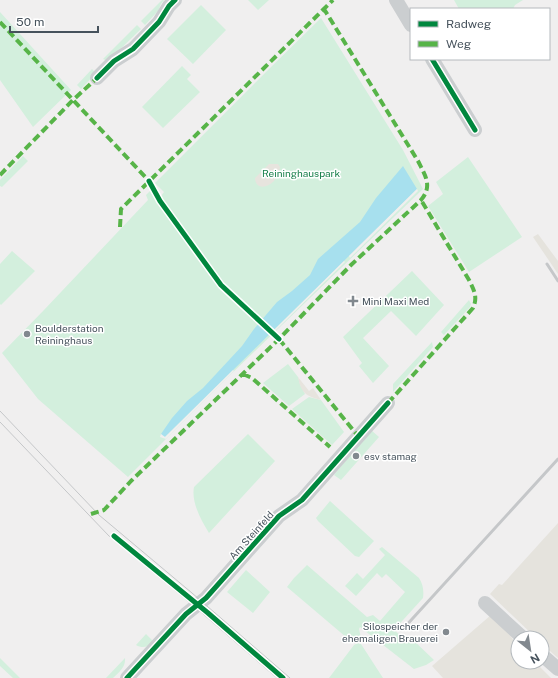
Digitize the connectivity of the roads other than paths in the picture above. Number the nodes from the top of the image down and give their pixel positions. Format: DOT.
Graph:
graph roads {
  1 [pos="175,0"];
  2 [pos="396,0"];
  3 [pos="410,23"];
  4 [pos="433,60"];
  5 [pos="97,78"];
  6 [pos="475,130"];
  7 [pos="388,403"];
  8 [pos="485,603"];
  9 [pos="514,630"];
  10 [pos="550,662"];
  11 [pos="558,669"];
  12 [pos="126,678"];
  1 -- 5 [label="street"];
  2 -- 3 [label="street"];
  4 -- 6 [label="street"];
  7 -- 12 [label="street, Am Steinfeld"];
  8 -- 9 [label="street"];
  10 -- 11 [label="street"];
}
